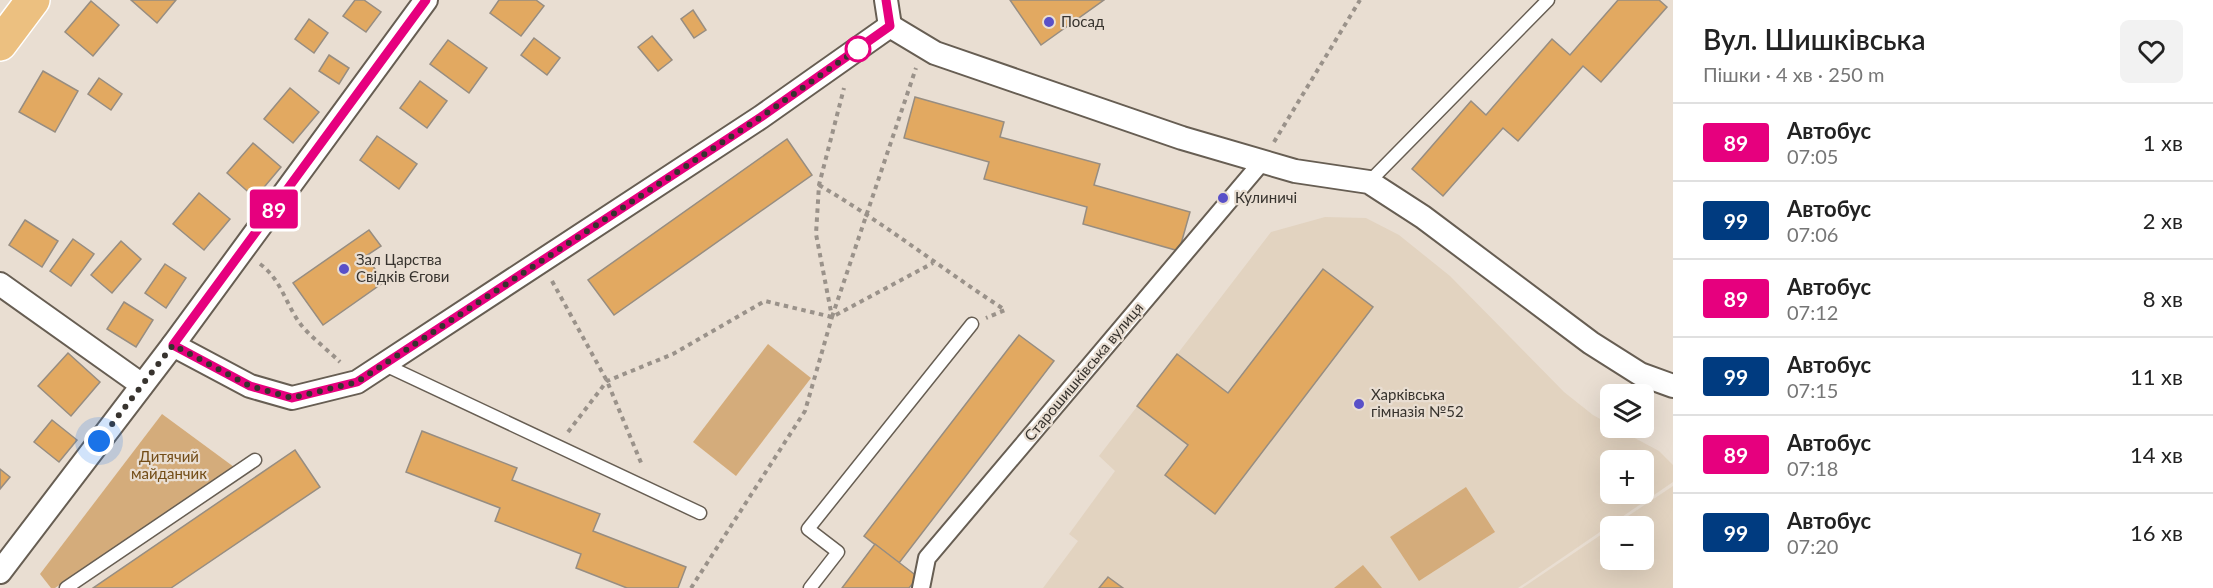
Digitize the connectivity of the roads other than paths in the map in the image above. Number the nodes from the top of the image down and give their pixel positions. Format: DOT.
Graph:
graph roads {
  1 [pos="33,0"];
  2 [pos="426,0"];
  3 [pos="886,0"];
  4 [pos="1548,0"];
  5 [pos="890,26"];
  6 [pos="0,44"];
  7 [pos="1261,163"];
  8 [pos="1369,182"];
  9 [pos="0,284"];
  10 [pos="972,324"];
  11 [pos="173,345"];
  12 [pos="385,365"];
  13 [pos="141,385"];
  14 [pos="1673,386"];
  15 [pos="255,460"];
  16 [pos="700,513"];
  17 [pos="0,572"];
  18 [pos="66,588"];
  19 [pos="810,588"];
  20 [pos="921,588"];
  1 -- 6 [label="main road"];
  2 -- 11 [label="street"];
  3 -- 5 [label="street"];
  4 -- 8 [label="lane"];
  5 -- 7 [label="street"];
  5 -- 12 [label="street"];
  7 -- 8 [label="street"];
  7 -- 20 [label="street, Старошишківська вулиця"];
  8 -- 14 [label="street"];
  9 -- 13 [label="street"];
  10 -- 19 [label="lane"];
  11 -- 12 [label="street"];
  11 -- 13 [label="street"];
  12 -- 16 [label="lane"];
  13 -- 17 [label="street"];
  15 -- 18 [label="lane"];
}
